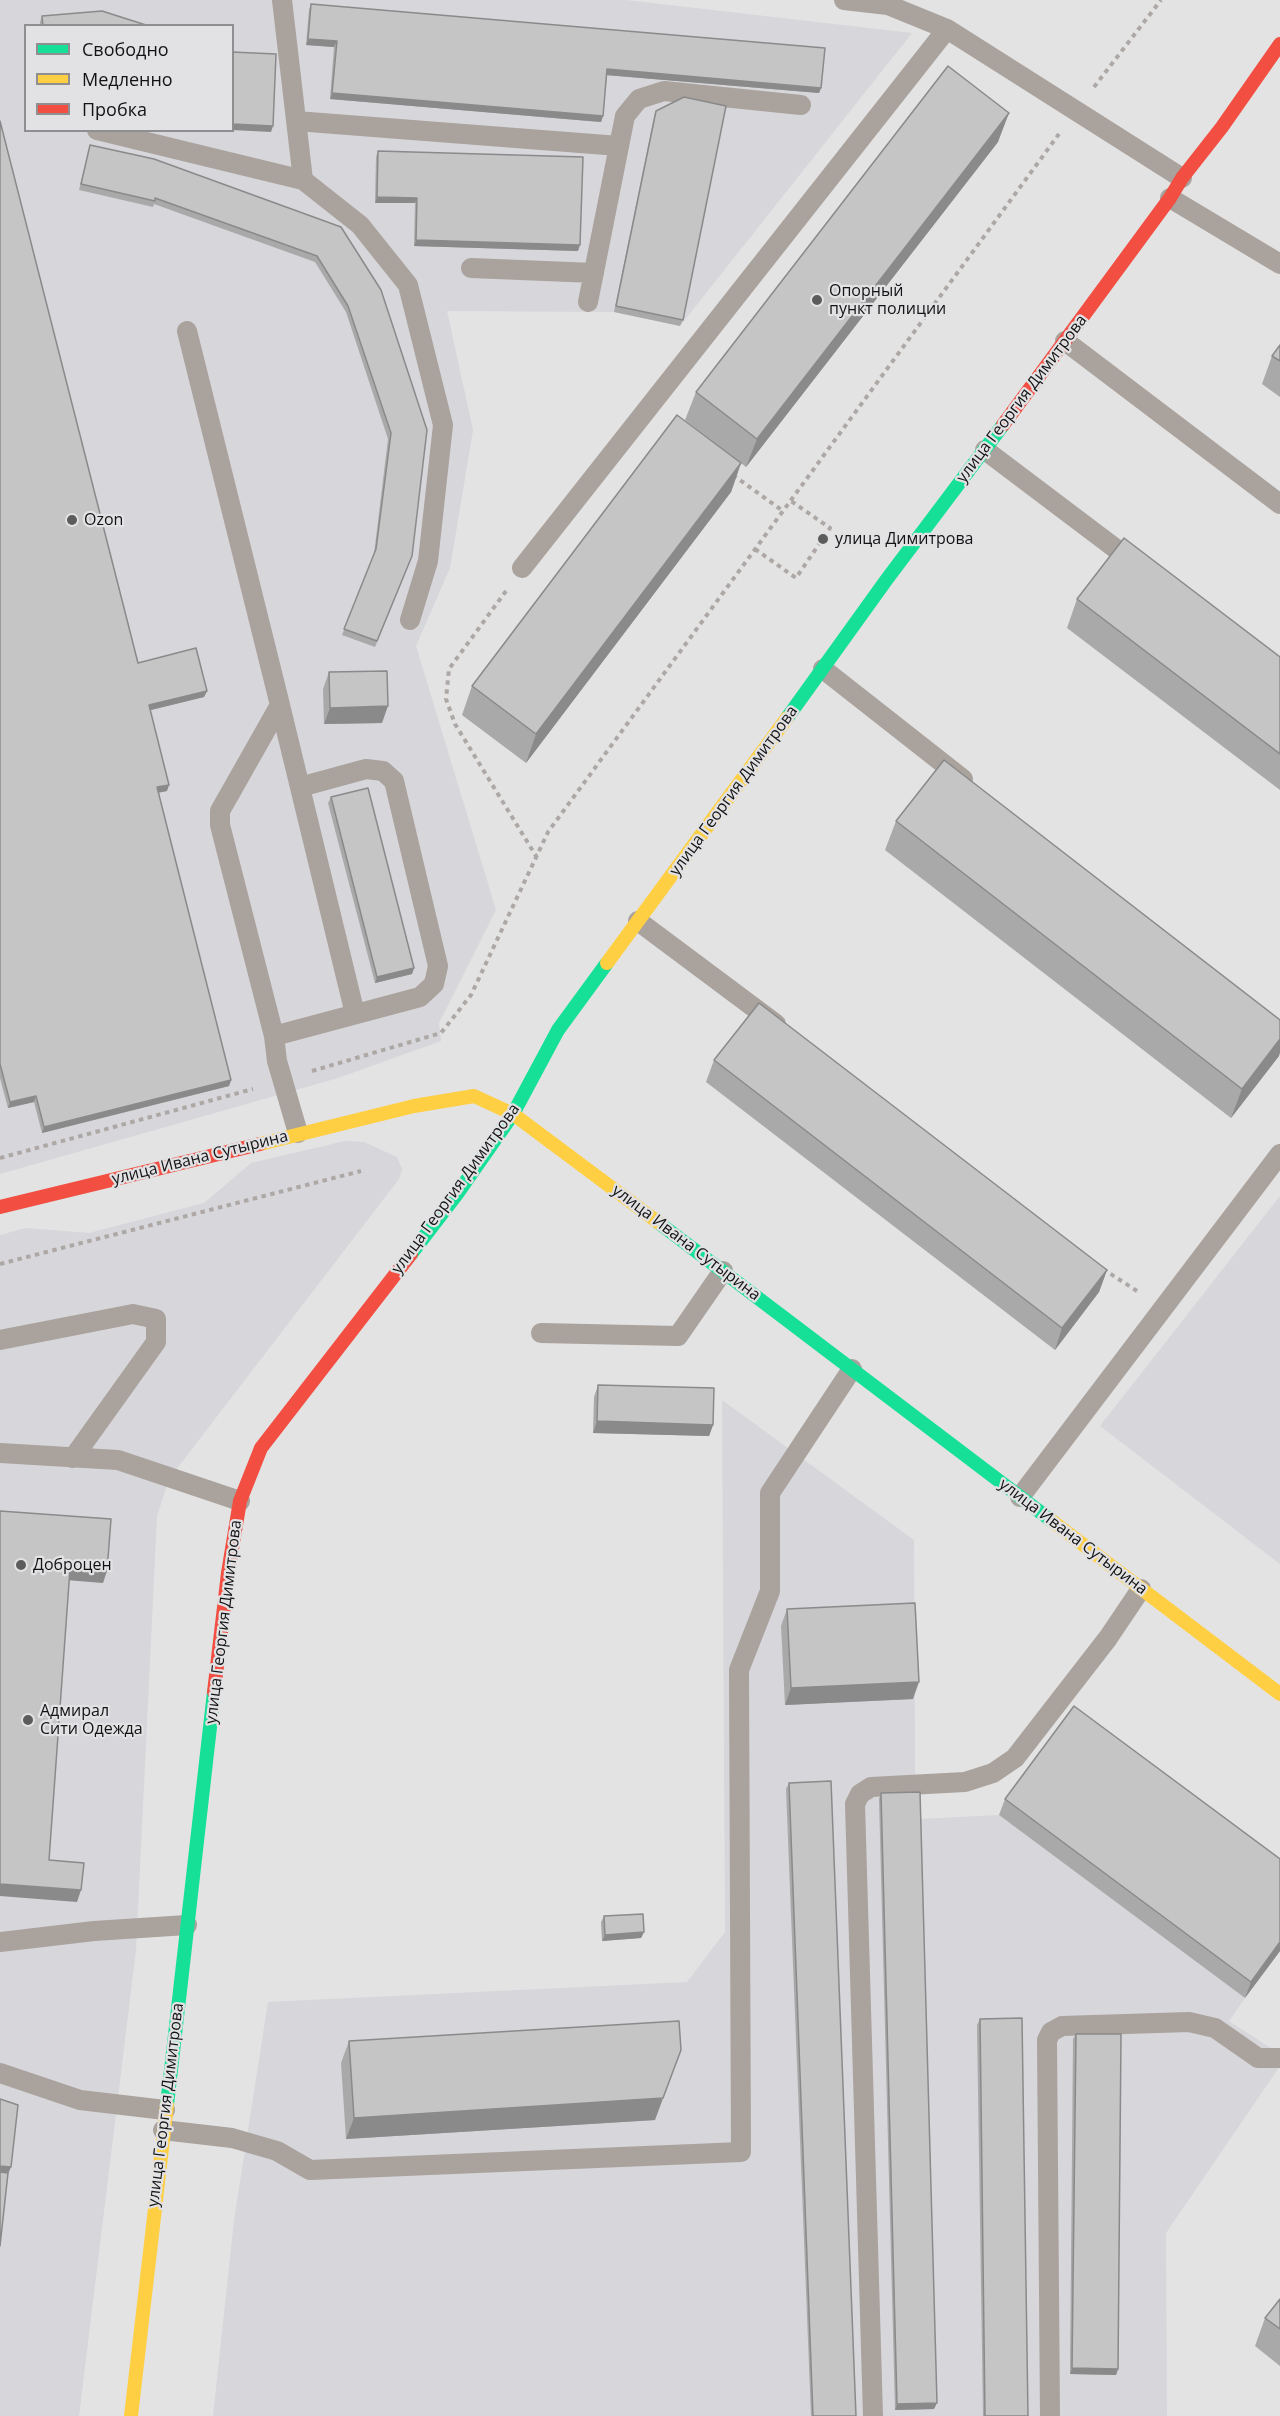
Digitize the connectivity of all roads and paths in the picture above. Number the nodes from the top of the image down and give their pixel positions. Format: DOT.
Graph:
graph roads {
  1 [pos="282,0"];
  2 [pos="844,0"];
  3 [pos="1161,0"];
  4 [pos="896,4"];
  5 [pos="947,28"];
  6 [pos="1280,44"];
  7 [pos="801,105"];
  8 [pos="1076,111"];
  9 [pos="296,121"];
  10 [pos="104,132"];
  11 [pos="620,146"];
  12 [pos="1182,178"];
  13 [pos="303,180"];
  14 [pos="1170,198"];
  15 [pos="1280,264"];
  16 [pos="471,268"];
  17 [pos="594,273"];
  18 [pos="588,302"];
  19 [pos="187,331"];
  20 [pos="1065,341"];
  21 [pos="985,450"];
  22 [pos="728,471"];
  23 [pos="791,501"];
  24 [pos="1280,504"];
  25 [pos="783,511"];
  26 [pos="755,549"];
  27 [pos="522,568"];
  28 [pos="1147,572"];
  29 [pos="410,620"];
  30 [pos="823,669"];
  31 [pos="280,705"];
  32 [pos="300,788"];
  33 [pos="982,793"];
  34 [pos="537,856"];
  35 [pos="638,921"];
  36 [pos="355,1014"];
  37 [pos="789,1034"];
  38 [pos="274,1036"];
  39 [pos="283,1080"];
  40 [pos="513,1114"];
  41 [pos="298,1133"];
  42 [pos="1280,1154"];
  43 [pos="0,1158"];
  44 [pos="361,1171"];
  45 [pos="0,1207"];
  46 [pos="0,1264"];
  47 [pos="1099,1266"];
  48 [pos="723,1271"];
  49 [pos="1163,1308"];
  50 [pos="542,1333"];
  51 [pos="0,1340"];
  52 [pos="852,1369"];
  53 [pos="0,1453"];
  54 [pos="73,1458"];
  55 [pos="1020,1497"];
  56 [pos="240,1501"];
  57 [pos="1142,1589"];
  58 [pos="1280,1694"];
  59 [pos="187,1926"];
  60 [pos="0,1942"];
  61 [pos="1280,2058"];
  62 [pos="0,2073"];
  63 [pos="164,2120"];
  64 [pos="131,2416"];
  65 [pos="873,2416"];
  66 [pos="1050,2416"];
  1 -- 9 [label="lane"];
  2 -- 4 [label="lane"];
  3 -- 8 [label="path"];
  4 -- 5 [label="lane"];
  5 -- 8 [label="lane"];
  5 -- 27 [label="lane"];
  6 -- 12 [label="main road, улица Георгия Димитрова"];
  7 -- 11 [label="lane"];
  8 -- 12 [label="lane"];
  8 -- 23 [label="path"];
  9 -- 11 [label="lane"];
  9 -- 13 [label="lane"];
  10 -- 13 [label="lane"];
  11 -- 17 [label="lane"];
  12 -- 14 [label="main road, улица Георгия Димитрова"];
  13 -- 29 [label="lane"];
  14 -- 15 [label="lane"];
  14 -- 20 [label="main road, улица Георгия Димитрова"];
  16 -- 17 [label="lane"];
  17 -- 18 [label="lane"];
  19 -- 31 [label="lane"];
  20 -- 21 [label="main road, улица Георгия Димитрова"];
  20 -- 24 [label="lane"];
  21 -- 28 [label="lane"];
  21 -- 30 [label="main road, улица Георгия Димитрова"];
  22 -- 25 [label="path"];
  23 -- 25 [label="path"];
  23 -- 26 [label="path"];
  25 -- 26 [label="path"];
  26 -- 34 [label="path"];
  27 -- 34 [label="path"];
  30 -- 33 [label="lane"];
  30 -- 35 [label="main road, улица Георгия Димитрова"];
  31 -- 32 [label="lane"];
  31 -- 38 [label="lane"];
  32 -- 36 [label="lane"];
  32 -- 36 [label="lane"];
  34 -- 39 [label="path"];
  35 -- 37 [label="lane"];
  35 -- 40 [label="main road, улица Георгия Димитрова"];
  36 -- 38 [label="lane"];
  38 -- 39 [label="lane"];
  39 -- 41 [label="lane"];
  39 -- 43 [label="path"];
  40 -- 41 [label="main road, улица Ивана Сутырина"];
  40 -- 48 [label="main road, улица Ивана Сутырина"];
  40 -- 56 [label="main road, улица Георгия Димитрова"];
  41 -- 45 [label="main road, улица Ивана Сутырина"];
  42 -- 49 [label="lane"];
  44 -- 46 [label="path"];
  47 -- 49 [label="path"];
  48 -- 50 [label="lane"];
  48 -- 52 [label="main road, улица Ивана Сутырина"];
  49 -- 55 [label="lane"];
  51 -- 54 [label="lane"];
  52 -- 55 [label="main road, улица Ивана Сутырина"];
  52 -- 63 [label="lane"];
  53 -- 54 [label="lane"];
  54 -- 56 [label="lane"];
  55 -- 57 [label="main road, улица Ивана Сутырина"];
  56 -- 59 [label="main road, улица Георгия Димитрова"];
  57 -- 58 [label="main road, улица Ивана Сутырина"];
  57 -- 65 [label="lane"];
  59 -- 60 [label="lane"];
  59 -- 63 [label="main road, улица Георгия Димитрова"];
  61 -- 66 [label="lane"];
  62 -- 63 [label="lane"];
  63 -- 64 [label="main road, улица Георгия Димитрова"];
}
